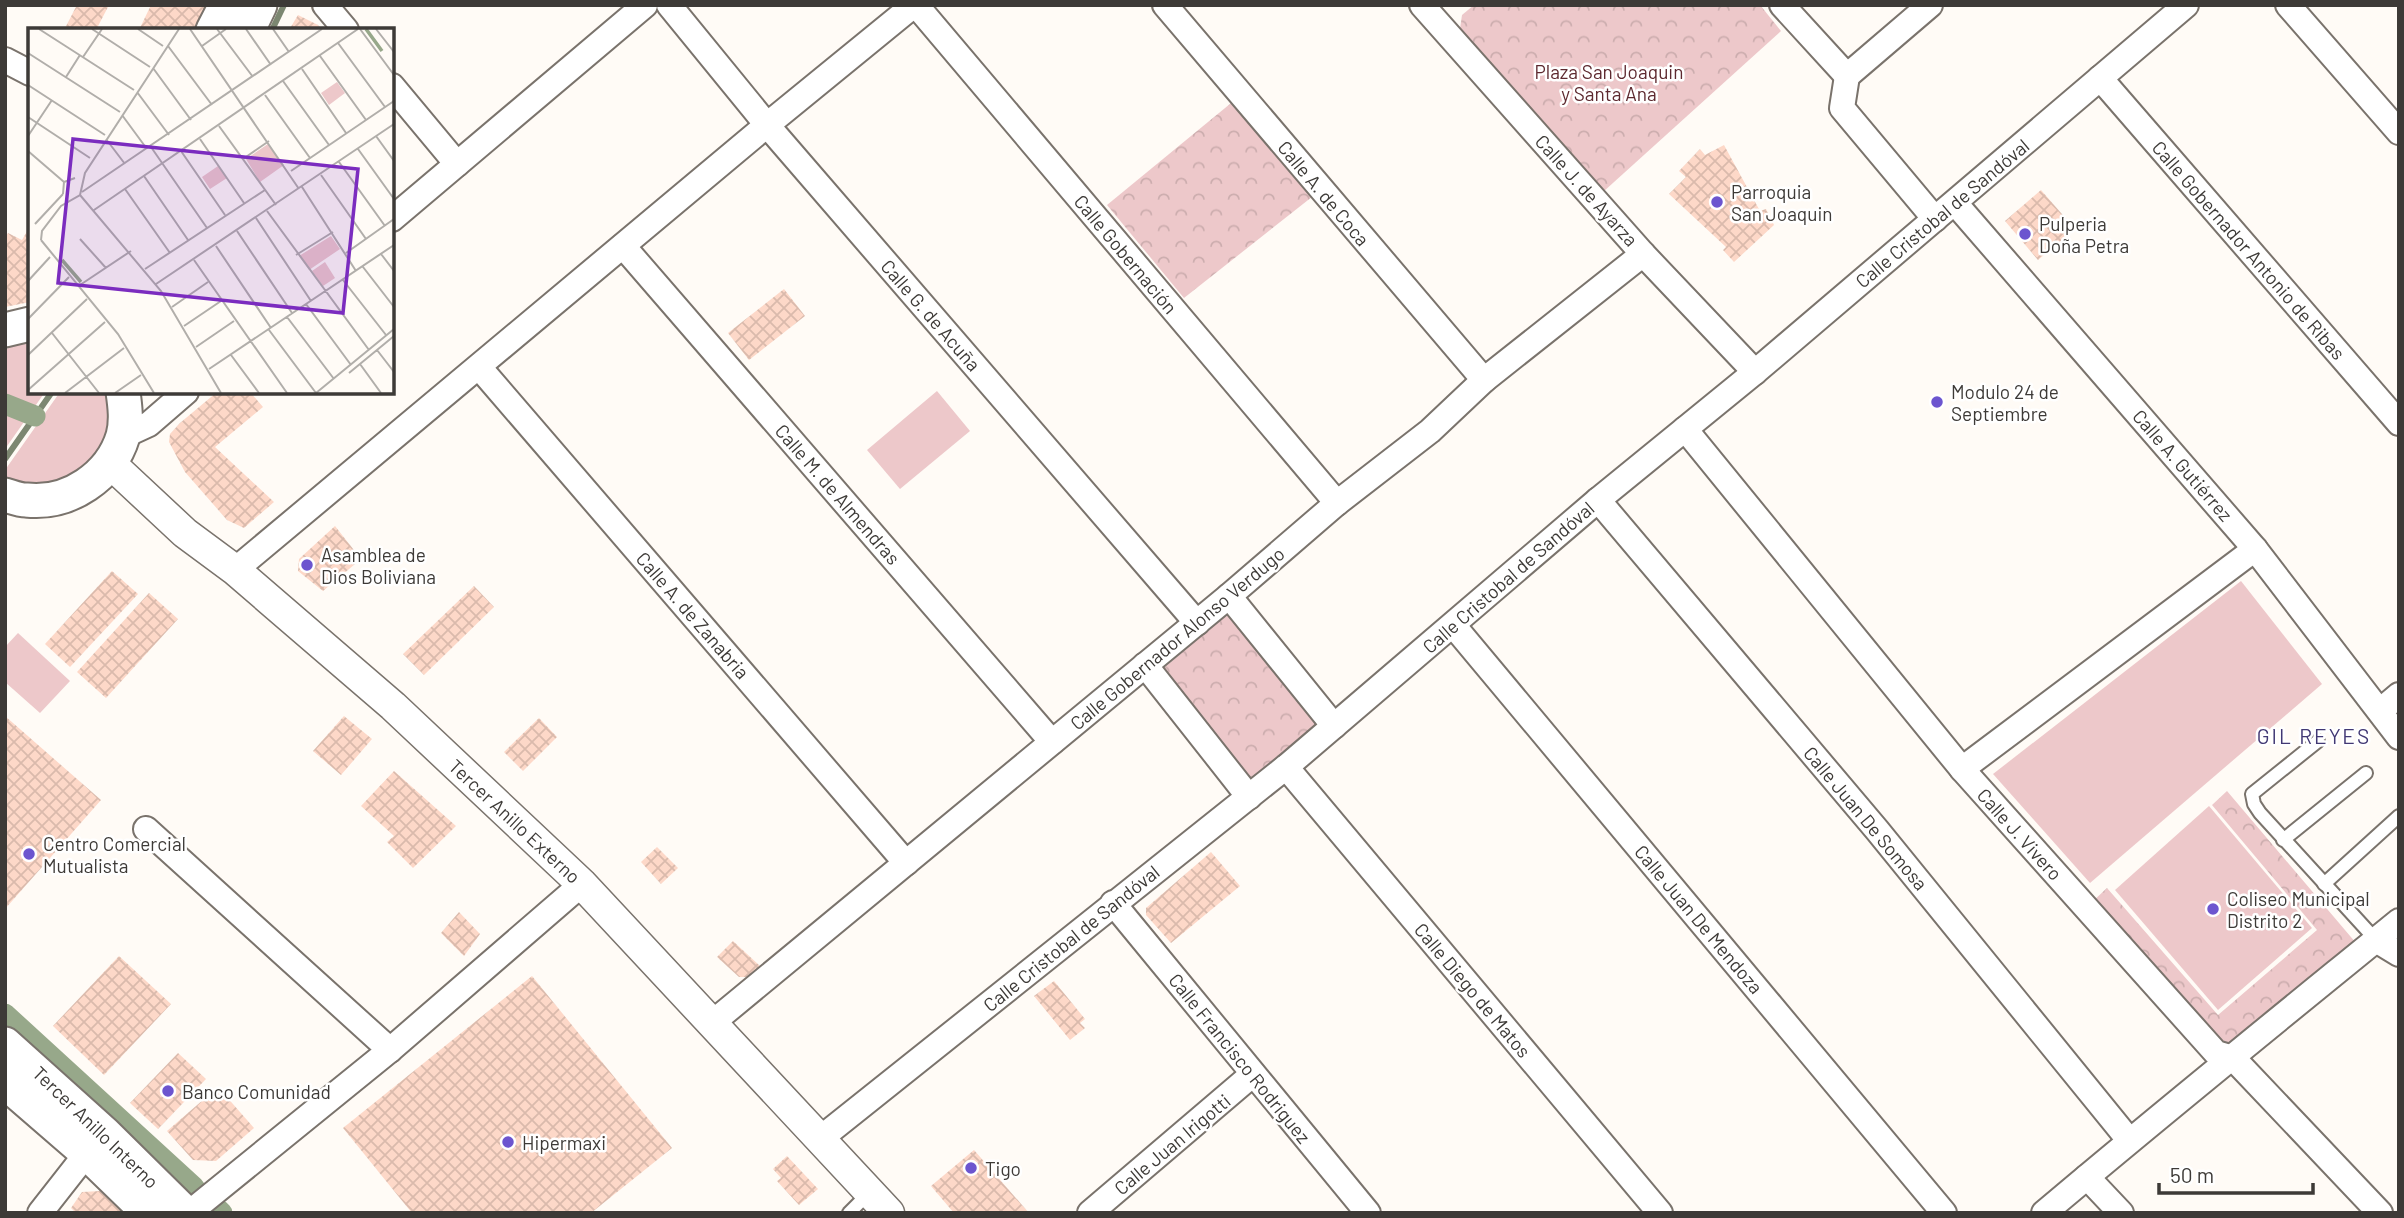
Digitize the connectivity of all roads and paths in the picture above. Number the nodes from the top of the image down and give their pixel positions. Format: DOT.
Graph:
graph roads {
  1 [pos="226,5"];
  2 [pos="260,5"];
  3 [pos="325,5"];
  4 [pos="645,5"];
  5 [pos="669,5"];
  6 [pos="915,5"];
  7 [pos="1165,5"];
  8 [pos="1782,5"];
  9 [pos="1930,5"];
  10 [pos="2186,5"];
  11 [pos="2288,5"];
  12 [pos="1437,10"];
  13 [pos="618,13"];
  14 [pos="214,28"];
  15 [pos="249,28"];
  16 [pos="344,28"];
  17 [pos="5,60"];
  18 [pos="28,72"];
  19 [pos="1847,76"];
  20 [pos="2100,78"];
  21 [pos="394,88"];
  22 [pos="767,125"];
  23 [pos="2399,132"];
  24 [pos="457,164"];
  25 [pos="1955,203"];
  26 [pos="394,217"];
  27 [pos="1935,219"];
  28 [pos="624,246"];
  29 [pos="1643,254"];
  30 [pos="28,324"];
  31 [pos="5,330"];
  32 [pos="479,367"];
  33 [pos="1755,372"];
  34 [pos="1484,380"];
  35 [pos="123,394"];
  36 [pos="184,394"];
  37 [pos="2399,423"];
  38 [pos="1685,429"];
  39 [pos="116,449"];
  40 [pos="1598,500"];
  41 [pos="1337,503"];
  42 [pos="12,506"];
  43 [pos="2255,549"];
  44 [pos="235,569"];
  45 [pos="1229,596"];
  46 [pos="1197,622"];
  47 [pos="1453,625"];
  48 [pos="1145,665"];
  49 [pos="2390,703"];
  50 [pos="1335,726"];
  51 [pos="2399,737"];
  52 [pos="2318,741"];
  53 [pos="1052,742"];
  54 [pos="1286,767"];
  55 [pos="1962,769"];
  56 [pos="2367,773"];
  57 [pos="1249,797"];
  58 [pos="2399,816"];
  59 [pos="146,829"];
  60 [pos="2283,840"];
  61 [pos="906,863"];
  62 [pos="582,884"];
  63 [pos="2324,884"];
  64 [pos="1113,903"];
  65 [pos="2399,921"];
  66 [pos="2376,940"];
  67 [pos="2399,954"];
  68 [pos="712,1024"];
  69 [pos="5,1044"];
  70 [pos="390,1049"];
  71 [pos="2233,1058"];
  72 [pos="5,1069"];
  73 [pos="1253,1074"];
  74 [pos="5,1082"];
  75 [pos="821,1138"];
  76 [pos="2129,1140"];
  77 [pos="87,1153"];
  78 [pos="2087,1177"];
  79 [pos="880,1202"];
  80 [pos="40,1213"];
  81 [pos="149,1213"];
  82 [pos="171,1213"];
  83 [pos="187,1213"];
  84 [pos="849,1213"];
  85 [pos="1090,1213"];
  86 [pos="1368,1213"];
  87 [pos="1660,1213"];
  88 [pos="1944,1213"];
  89 [pos="2044,1213"];
  90 [pos="2121,1213"];
  91 [pos="2381,1213"];
  1 -- 14 [label="main road"];
  2 -- 15 [label="main road"];
  3 -- 16 [label="street"];
  4 -- 13 [label="street"];
  5 -- 22 [label="street, Calle G. de Acuña"];
  6 -- 22 [label="street"];
  6 -- 41 [label="street, Calle Gobernación"];
  7 -- 34 [label="street, Calle A. de Coca"];
  8 -- 19 [label="street"];
  9 -- 19 [label="street"];
  10 -- 20 [label="street, Calle Cristobal de Sandóval"];
  11 -- 23 [label="street"];
  12 -- 29 [label="street, Calle J. de Ayarza"];
  13 -- 24 [label="street"];
  17 -- 18 [label="street"];
  19 -- 27 [label="street"];
  20 -- 25 [label="street, Calle Cristobal de Sandóval"];
  20 -- 37 [label="street, Calle Gobernador Antonio de Ribas"];
  21 -- 24 [label="street"];
  22 -- 28 [label="street"];
  22 -- 46 [label="street, Calle G. de Acuña"];
  24 -- 26 [label="street"];
  25 -- 27 [label="street, Calle Cristobal de Sandóval"];
  25 -- 43 [label="street, Calle A. Gutiérrez"];
  27 -- 33 [label="street, Calle Cristobal de Sandóval"];
  28 -- 32 [label="street"];
  28 -- 53 [label="street, Calle M. de Almendras"];
  29 -- 33 [label="street, Calle J. de Ayarza"];
  29 -- 34 [label="street, Calle Gobernador Alonso Verdugo"];
  30 -- 31 [label="main road"];
  32 -- 44 [label="street"];
  32 -- 61 [label="street, Calle A. de Zanabria"];
  33 -- 38 [label="street, Calle Cristobal de Sandóval"];
  34 -- 41 [label="street, Calle Gobernador Alonso Verdugo"];
  35 -- 39 [label="main road"];
  36 -- 39 [label="street"];
  38 -- 40 [label="street, Calle Cristobal de Sandóval"];
  38 -- 55 [label="street, Calle J. Vivero"];
  39 -- 42 [label="main road"];
  39 -- 44 [label="street, Tercer Anillo Externo"];
  40 -- 47 [label="street, Calle Cristobal de Sandóval"];
  40 -- 76 [label="street, Calle Juan De Somosa"];
  41 -- 45 [label="street, Calle Gobernador Alonso Verdugo"];
  43 -- 49 [label="street, Calle A. Gutiérrez"];
  43 -- 55 [label="street"];
  44 -- 62 [label="street, Tercer Anillo Externo"];
  45 -- 46 [label="street, Calle Gobernador Alonso Verdugo"];
  45 -- 50 [label="street"];
  46 -- 48 [label="street, Calle Gobernador Alonso Verdugo"];
  47 -- 50 [label="street, Calle Cristobal de Sandóval"];
  47 -- 88 [label="street, Calle Juan De Mendoza"];
  48 -- 53 [label="street, Calle Gobernador Alonso Verdugo"];
  48 -- 57 [label="street"];
  49 -- 51 [label="street, Calle A. Gutiérrez"];
  50 -- 54 [label="street, Calle Cristobal de Sandóval"];
  52 -- 60 [label="lane"];
  53 -- 61 [label="street, Calle Gobernador Alonso Verdugo"];
  54 -- 57 [label="street, Calle Cristobal de Sandóval"];
  54 -- 87 [label="street, Calle Diego de Matos"];
  55 -- 71 [label="street, Calle J. Vivero"];
  56 -- 60 [label="lane"];
  57 -- 64 [label="street, Calle Cristobal de Sandóval"];
  58 -- 63 [label="lane"];
  59 -- 70 [label="street"];
  60 -- 63 [label="lane"];
  61 -- 68 [label="street, Calle Gobernador Alonso Verdugo"];
  62 -- 68 [label="street, Tercer Anillo Externo"];
  62 -- 70 [label="street"];
  63 -- 66 [label="lane"];
  64 -- 73 [label="street, Calle Francisco Rodriguez"];
  64 -- 75 [label="street, Calle Cristobal de Sandóval"];
  65 -- 66 [label="street"];
  66 -- 67 [label="street"];
  66 -- 71 [label="street"];
  68 -- 75 [label="street, Tercer Anillo Externo"];
  69 -- 83 [label="main road, Tercer Anillo Interno"];
  70 -- 83 [label="street"];
  71 -- 76 [label="street"];
  71 -- 91 [label="street, Calle J. Vivero"];
  72 -- 82 [label="main road"];
  73 -- 85 [label="street, Calle Juan Irigotti"];
  73 -- 86 [label="street, Calle Francisco Rodriguez"];
  74 -- 77 [label="main road, Tercer Anillo Interno"];
  75 -- 79 [label="street, Tercer Anillo Externo"];
  76 -- 78 [label="street"];
  77 -- 80 [label="street"];
  77 -- 81 [label="main road, Tercer Anillo Interno"];
  78 -- 89 [label="street"];
  78 -- 90 [label="street"];
  79 -- 84 [label="lane"];
}
